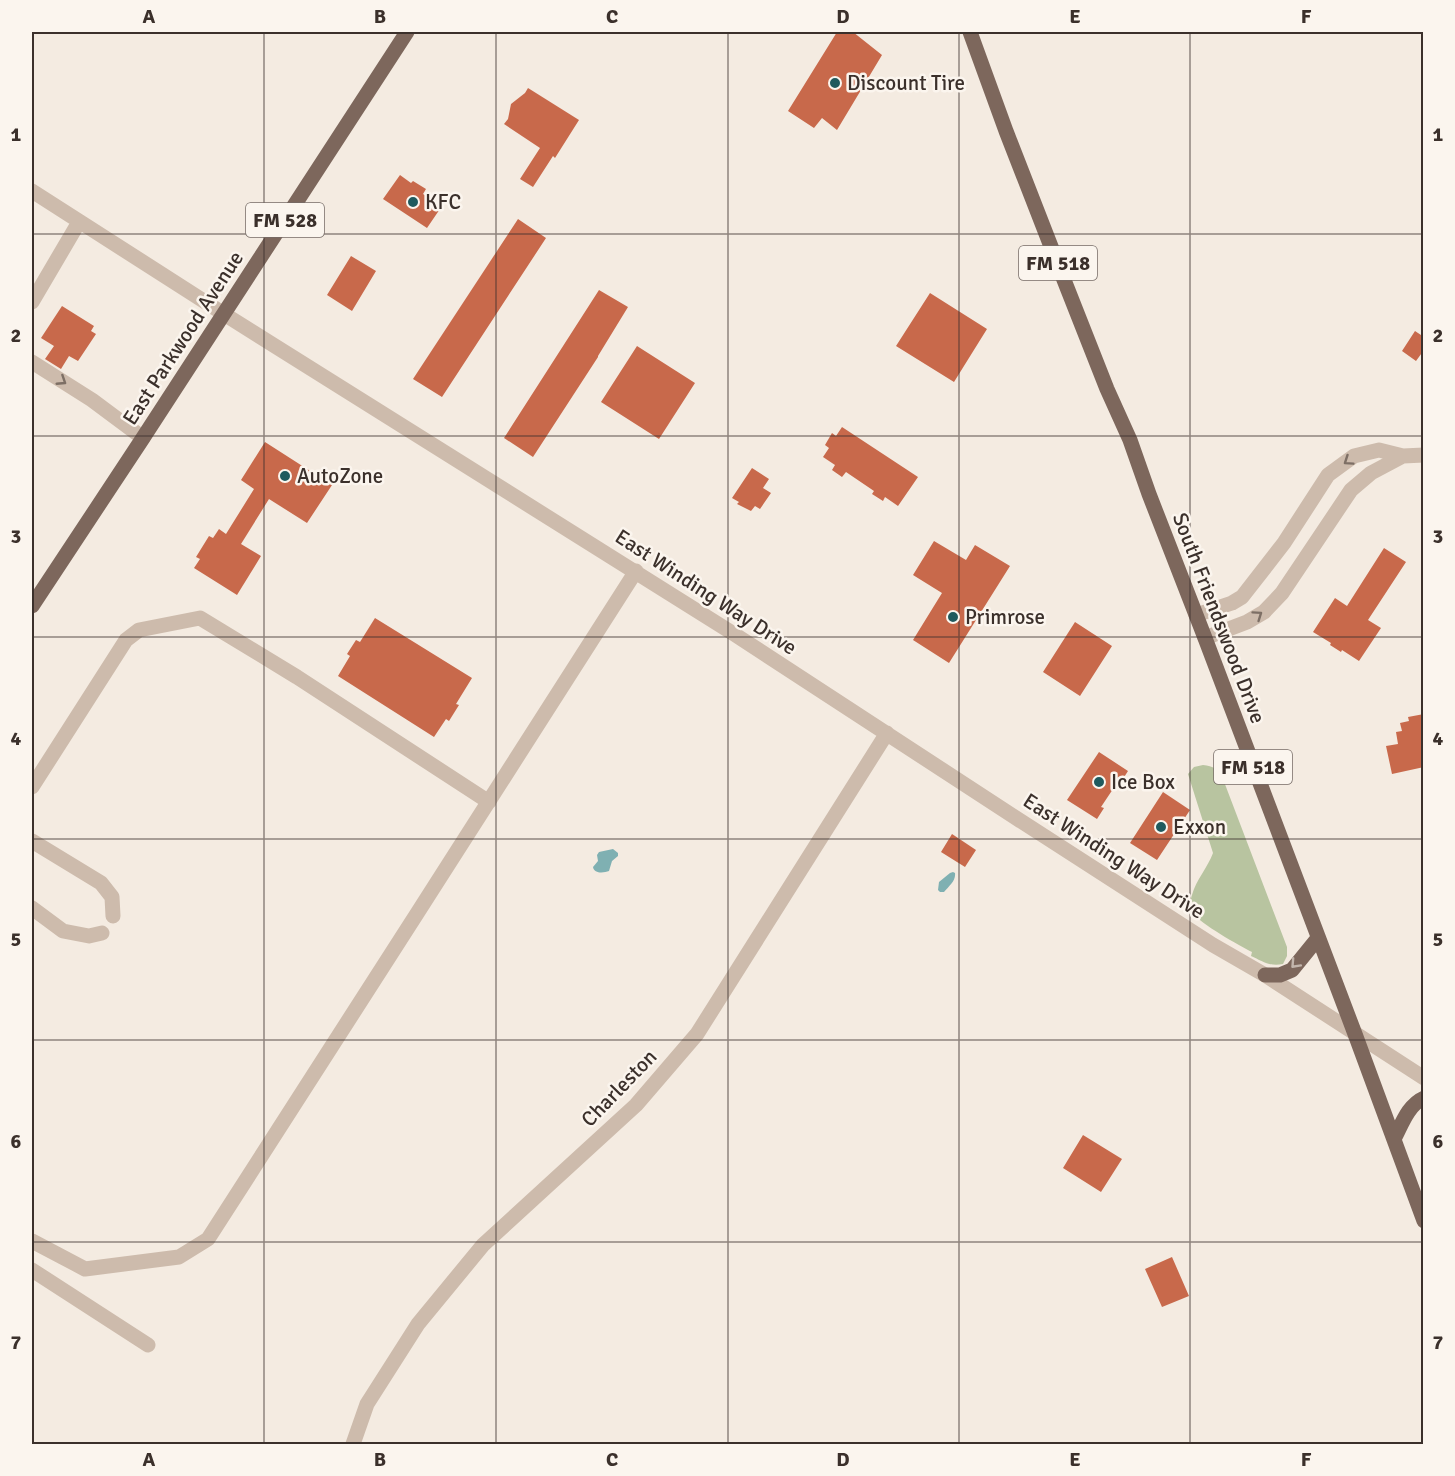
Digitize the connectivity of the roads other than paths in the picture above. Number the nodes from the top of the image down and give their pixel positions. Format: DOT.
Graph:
graph roads {
  1 [pos="407,32"];
  2 [pos="970,32"];
  3 [pos="32,191"];
  4 [pos="79,222"];
  5 [pos="32,302"];
  6 [pos="224,314"];
  7 [pos="32,362"];
  8 [pos="143,438"];
  9 [pos="1424,455"];
  10 [pos="1403,456"];
  11 [pos="1284,543"];
  12 [pos="1305,558"];
  13 [pos="636,571"];
  14 [pos="32,606"];
  15 [pos="1196,615"];
  16 [pos="1205,638"];
  17 [pos="887,734"];
  18 [pos="32,787"];
  19 [pos="489,802"];
  20 [pos="32,841"];
  21 [pos="32,908"];
  22 [pos="113,916"];
  23 [pos="102,933"];
  24 [pos="1318,938"];
  25 [pos="1265,975"];
  26 [pos="1355,1034"];
  27 [pos="1424,1078"];
  28 [pos="1424,1098"];
  29 [pos="1394,1139"];
  30 [pos="1424,1221"];
  31 [pos="32,1241"];
  32 [pos="32,1270"];
  33 [pos="148,1345"];
  34 [pos="353,1444"];
  1 -- 6 [label="main road, East Parkwood Avenue / FM 528"];
  2 -- 15 [label="main road, South Friendswood Drive / FM 518"];
  3 -- 4 [label="street, East Winding Way Drive"];
  4 -- 5 [label="street"];
  4 -- 6 [label="street, East Winding Way Drive"];
  6 -- 8 [label="main road, East Parkwood Avenue / FM 528"];
  6 -- 13 [label="street, East Winding Way Drive"];
  7 -- 8 [label="street, one-way"];
  8 -- 14 [label="main road, East Parkwood Avenue / FM 528"];
  9 -- 10 [label="street"];
  10 -- 11 [label="street, one-way"];
  10 -- 12 [label="street"];
  11 -- 12 [label="street"];
  11 -- 15 [label="street"];
  16 -- 12 [label="street, one-way"];
  13 -- 17 [label="street, East Winding Way Drive"];
  13 -- 19 [label="street"];
  15 -- 16 [label="main road, South Friendswood Drive / FM 518"];
  16 -- 24 [label="main road, South Friendswood Drive / FM 518"];
  17 -- 25 [label="street, East Winding Way Drive"];
  17 -- 34 [label="street, Charleston"];
  18 -- 19 [label="street"];
  19 -- 31 [label="street"];
  20 -- 22 [label="street"];
  21 -- 23 [label="street"];
  24 -- 25 [label="main road, one-way"];
  24 -- 26 [label="main road, South Friendswood Drive / FM 518"];
  25 -- 26 [label="street, East Winding Way Drive"];
  26 -- 27 [label="street, East Winding Way Drive"];
  26 -- 29 [label="main road, South Friendswood Drive / FM 518"];
  28 -- 29 [label="main road"];
  29 -- 30 [label="main road, South Friendswood Drive / FM 518"];
  32 -- 33 [label="street"];
}
